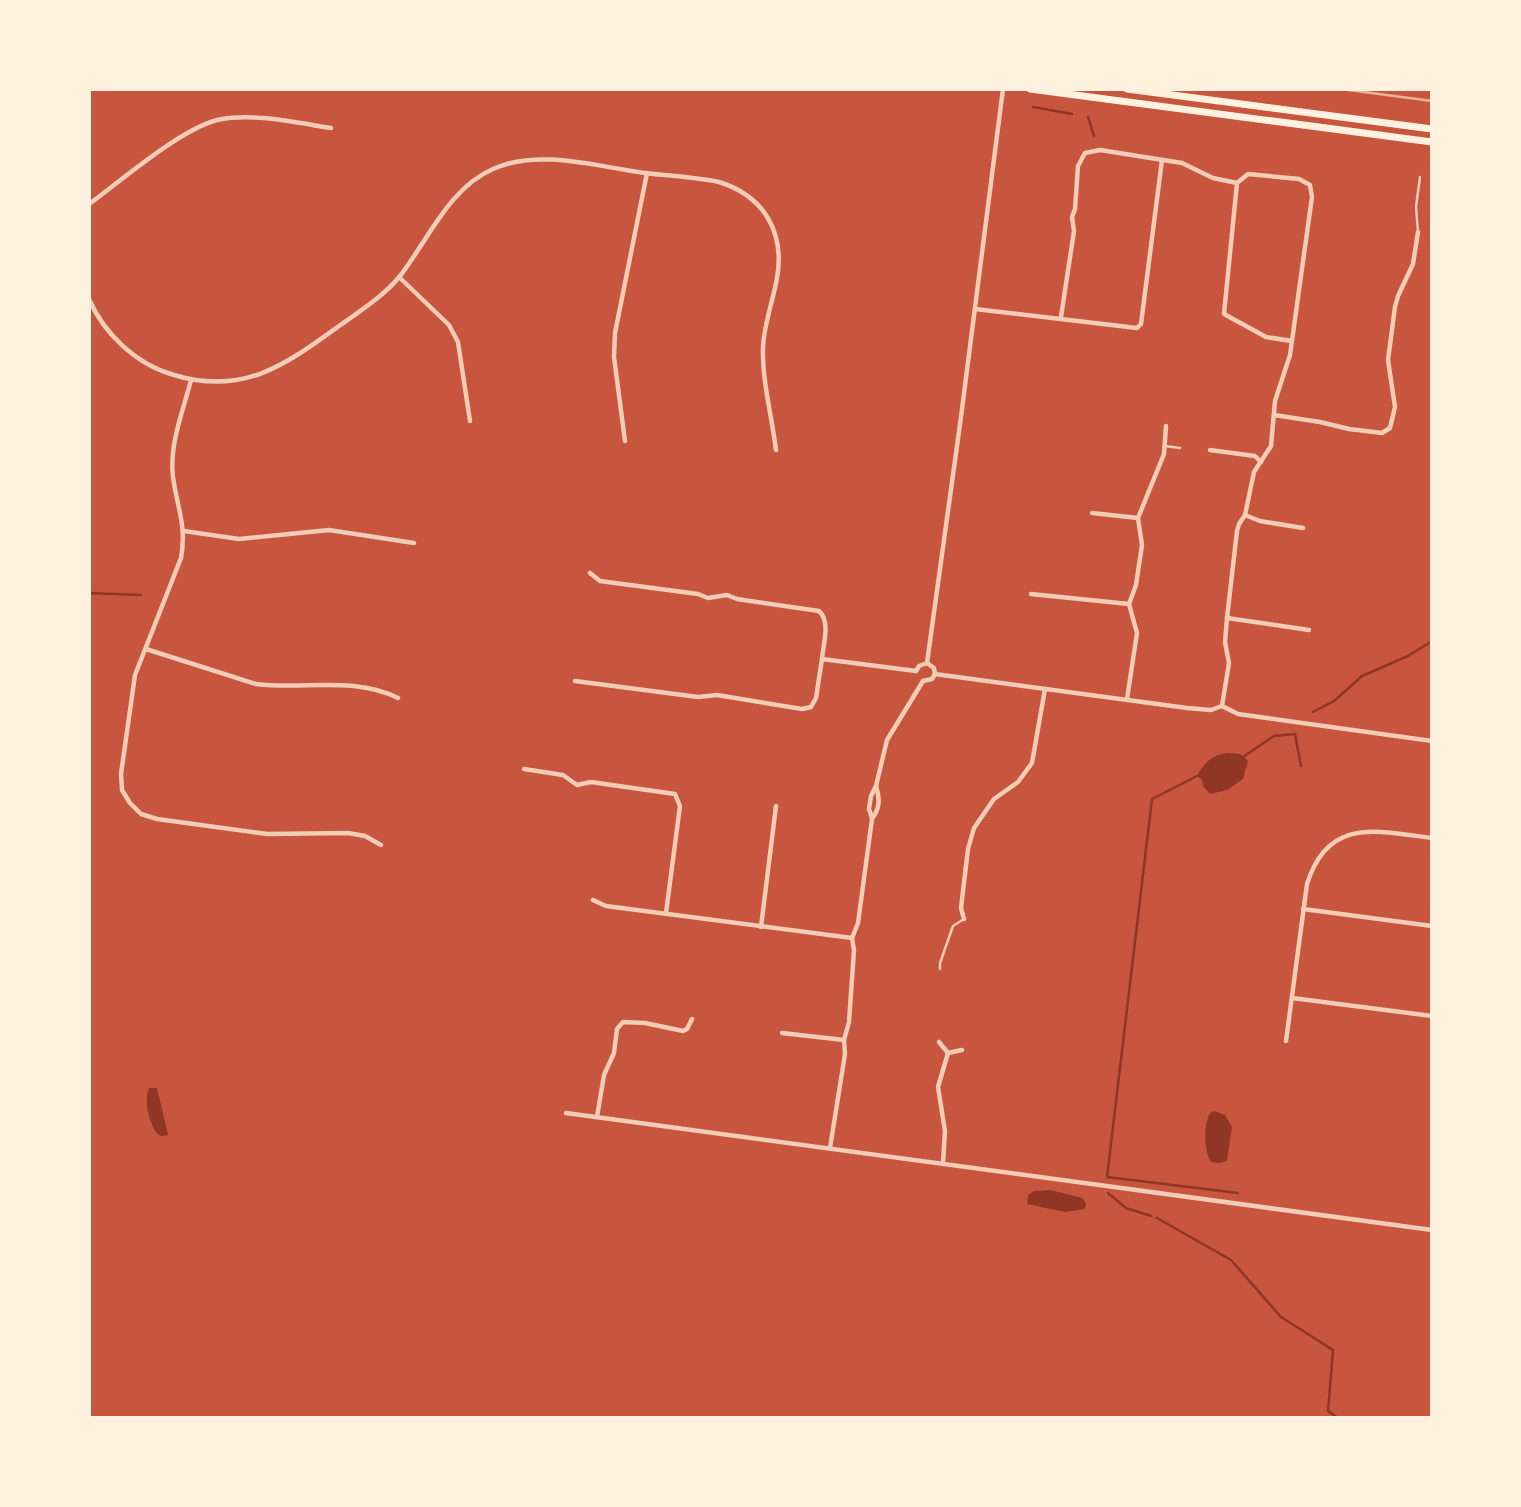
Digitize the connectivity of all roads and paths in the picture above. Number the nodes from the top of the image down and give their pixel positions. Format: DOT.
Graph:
graph roads {
  1 [pos="1003,89"];
  2 [pos="1030,89"];
  3 [pos="1127,89"];
  4 [pos="1141,91"];
  5 [pos="1140,104"];
  6 [pos="331,128"];
  7 [pos="1432,129"];
  8 [pos="1432,142"];
  9 [pos="1162,160"];
  10 [pos="647,173"];
  11 [pos="1420,177"];
  12 [pos="1237,183"];
  13 [pos="89,204"];
  14 [pos="1418,232"];
  15 [pos="399,277"];
  16 [pos="89,299"];
  17 [pos="975,309"];
  18 [pos="1061,317"];
  19 [pos="1292,341"];
  20 [pos="191,380"];
  21 [pos="1273,415"];
  22 [pos="470,421"];
  23 [pos="1166,426"];
  24 [pos="625,442"];
  25 [pos="1165,446"];
  26 [pos="1181,448"];
  27 [pos="776,450"];
  28 [pos="1210,450"];
  29 [pos="1261,462"];
  30 [pos="1092,513"];
  31 [pos="1245,515"];
  32 [pos="1138,519"];
  33 [pos="1303,528"];
  34 [pos="184,531"];
  35 [pos="414,544"];
  36 [pos="590,573"];
  37 [pos="1031,594"];
  38 [pos="1129,604"];
  39 [pos="1227,618"];
  40 [pos="1310,630"];
  41 [pos="146,649"];
  42 [pos="822,659"];
  43 [pos="927,663"];
  44 [pos="916,671"];
  45 [pos="935,674"];
  46 [pos="575,681"];
  47 [pos="923,681"];
  48 [pos="1045,689"];
  49 [pos="398,698"];
  50 [pos="1127,699"];
  51 [pos="1222,706"];
  52 [pos="1432,741"];
  53 [pos="524,769"];
  54 [pos="876,786"];
  55 [pos="776,806"];
  56 [pos="872,819"];
  57 [pos="1432,838"];
  58 [pos="381,845"];
  59 [pos="593,900"];
  60 [pos="1303,909"];
  61 [pos="666,914"];
  62 [pos="964,919"];
  63 [pos="1432,926"];
  64 [pos="761,927"];
  65 [pos="852,938"];
  66 [pos="940,969"];
  67 [pos="1292,998"];
  68 [pos="1432,1016"];
  69 [pos="692,1019"];
  70 [pos="782,1033"];
  71 [pos="844,1040"];
  72 [pos="1286,1041"];
  73 [pos="939,1042"];
  74 [pos="962,1050"];
  75 [pos="948,1053"];
  76 [pos="566,1113"];
  77 [pos="597,1117"];
  78 [pos="830,1147"];
  79 [pos="943,1163"];
  80 [pos="1432,1230"];
  1 -- 17 [label="street"];
  2 -- 5 [label="main road"];
  3 -- 4 [label="main road"];
  4 -- 5 [label="main road"];
  4 -- 7 [label="main road"];
  5 -- 8 [label="main road"];
  6 -- 13 [label="street"];
  9 -- 12 [label="street"];
  9 -- 18 [label="street"];
  9 -- 18 [label="street"];
  10 -- 15 [label="street"];
  10 -- 24 [label="street"];
  10 -- 27 [label="street"];
  11 -- 14 [label="lane"];
  12 -- 19 [label="street"];
  12 -- 19 [label="street"];
  14 -- 21 [label="street"];
  15 -- 20 [label="street"];
  15 -- 22 [label="street"];
  16 -- 20 [label="street"];
  17 -- 18 [label="street"];
  17 -- 43 [label="street"];
  19 -- 21 [label="street"];
  20 -- 34 [label="street"];
  21 -- 29 [label="street"];
  23 -- 25 [label="street"];
  25 -- 26 [label="lane"];
  25 -- 32 [label="street"];
  28 -- 29 [label="street"];
  29 -- 31 [label="street"];
  30 -- 32 [label="street"];
  31 -- 33 [label="street"];
  31 -- 39 [label="street"];
  32 -- 38 [label="street"];
  34 -- 35 [label="street"];
  34 -- 41 [label="street"];
  36 -- 42 [label="street"];
  37 -- 38 [label="street"];
  38 -- 50 [label="street"];
  39 -- 40 [label="street"];
  39 -- 51 [label="street"];
  41 -- 49 [label="street"];
  41 -- 58 [label="street"];
  42 -- 44 [label="street"];
  42 -- 46 [label="street"];
  43 -- 44 [label="street"];
  43 -- 45 [label="street"];
  44 -- 47 [label="street"];
  45 -- 47 [label="street"];
  45 -- 48 [label="street"];
  47 -- 54 [label="street"];
  48 -- 50 [label="street"];
  48 -- 62 [label="street"];
  50 -- 51 [label="street"];
  51 -- 52 [label="street"];
  53 -- 61 [label="street"];
  54 -- 56 [label="street"];
  54 -- 56 [label="street"];
  55 -- 64 [label="street"];
  56 -- 65 [label="street"];
  57 -- 60 [label="street"];
  59 -- 61 [label="street"];
  60 -- 63 [label="street"];
  60 -- 67 [label="street"];
  61 -- 64 [label="street"];
  62 -- 66 [label="lane"];
  64 -- 65 [label="street"];
  65 -- 71 [label="street"];
  67 -- 68 [label="street"];
  67 -- 72 [label="street"];
  69 -- 77 [label="street"];
  70 -- 71 [label="street"];
  71 -- 78 [label="street"];
  73 -- 75 [label="street"];
  74 -- 75 [label="street"];
  75 -- 79 [label="street"];
  76 -- 77 [label="street"];
  77 -- 78 [label="street"];
  78 -- 79 [label="street"];
  79 -- 80 [label="street"];
}
